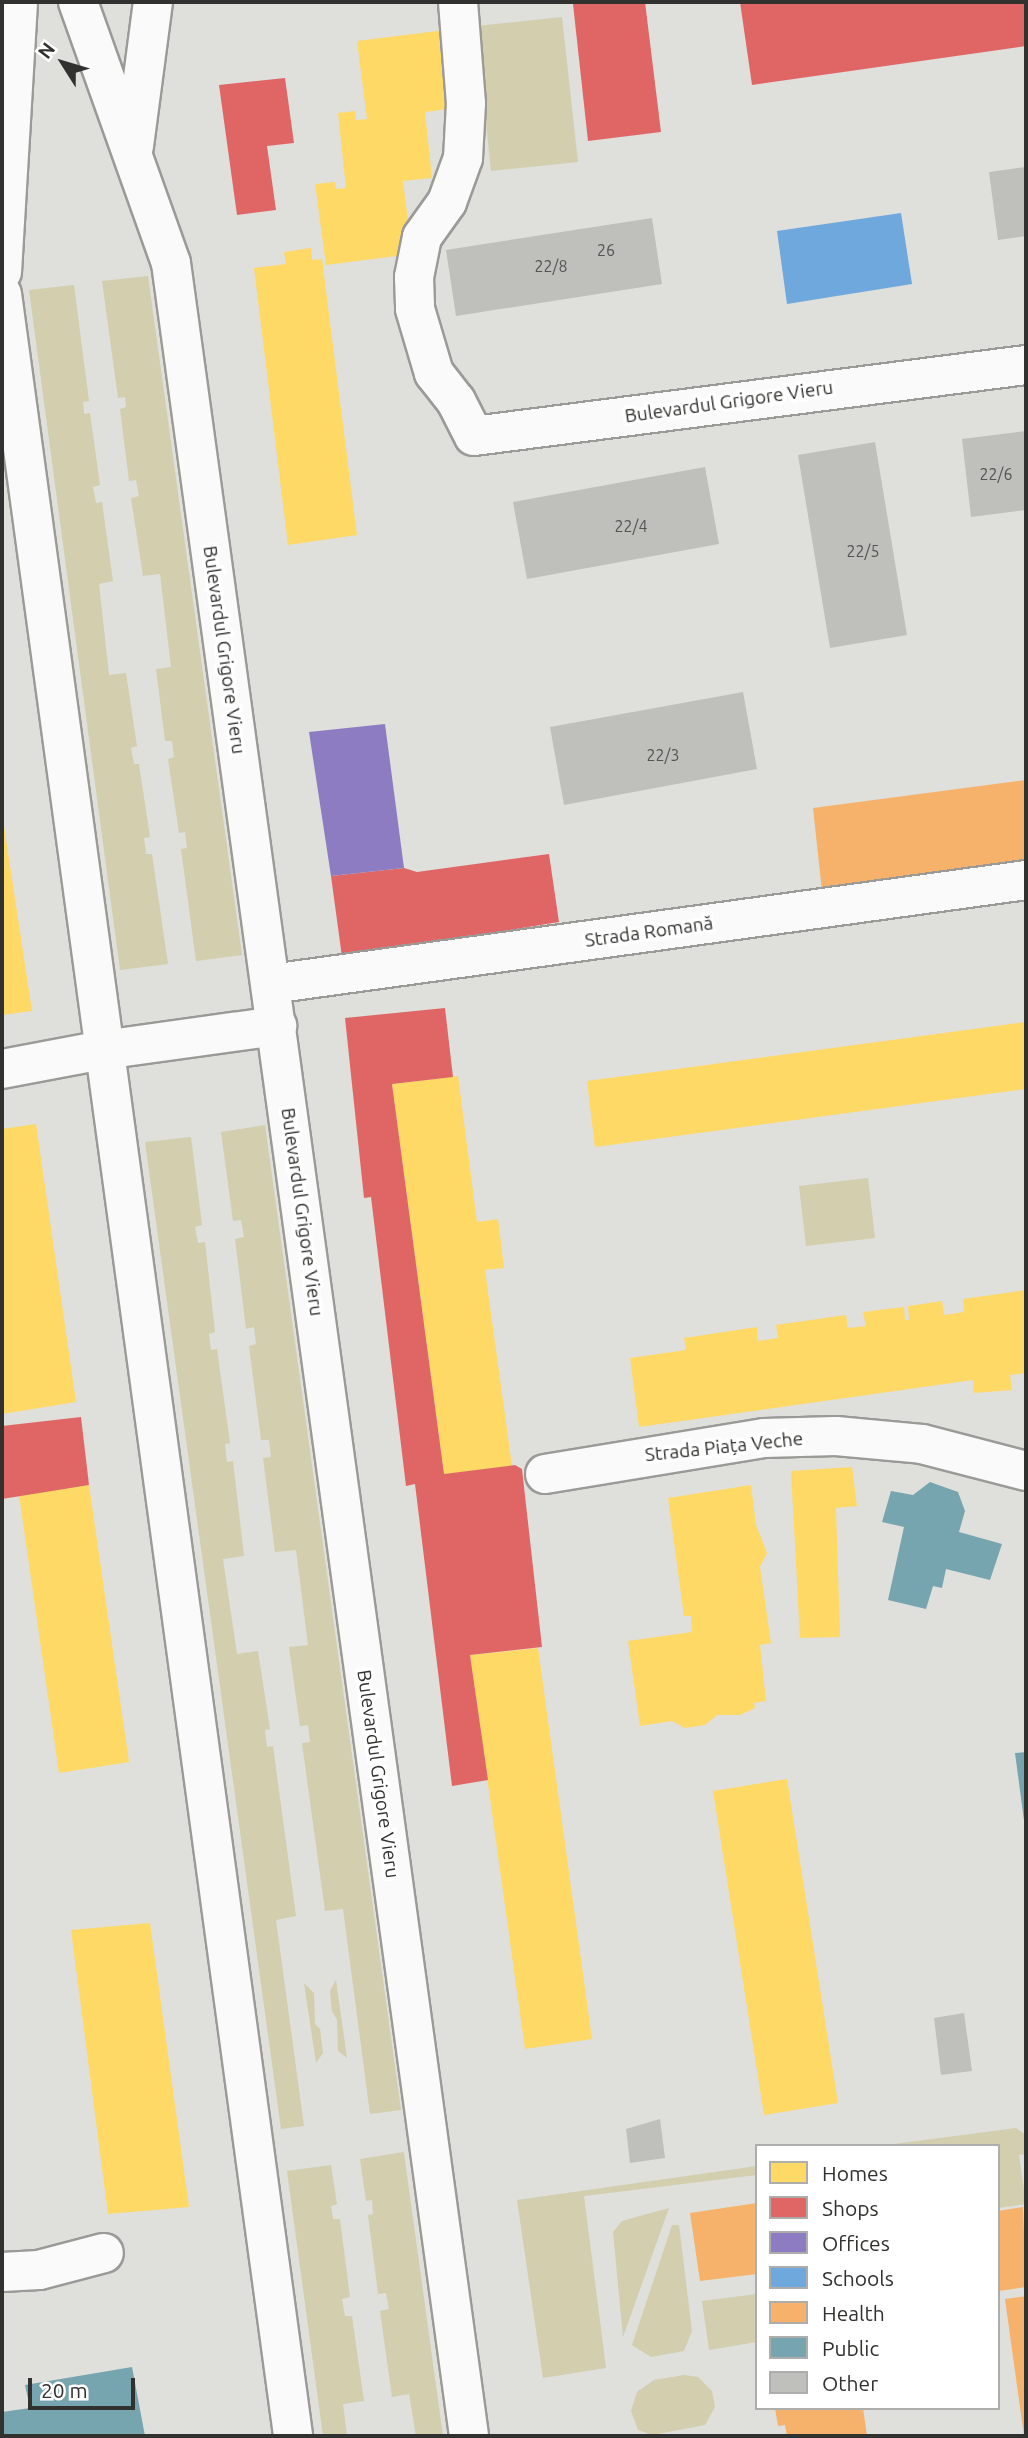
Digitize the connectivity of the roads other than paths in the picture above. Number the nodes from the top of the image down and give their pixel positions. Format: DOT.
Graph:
graph roads {
  1 [pos="18,2"];
  2 [pos="78,2"];
  3 [pos="153,2"];
  4 [pos="458,2"];
  5 [pos="133,155"];
  6 [pos="5,169"];
  7 [pos="2,272"];
  8 [pos="2,294"];
  9 [pos="1026,365"];
  10 [pos="1026,880"];
  11 [pos="271,984"];
  12 [pos="277,1026"];
  13 [pos="103,1050"];
  14 [pos="2,1069"];
  15 [pos="1026,1471"];
  16 [pos="545,1474"];
  17 [pos="104,2253"];
  18 [pos="2,2272"];
  19 [pos="293,2436"];
  20 [pos="469,2436"];
  1 -- 6 [label="main road"];
  2 -- 5 [label="main road, Bulevardul Grigore Vieru"];
  3 -- 5 [label="main road"];
  4 -- 9 [label="main road, Bulevardul Grigore Vieru"];
  5 -- 11 [label="main road, Bulevardul Grigore Vieru"];
  6 -- 7 [label="main road"];
  8 -- 13 [label="main road"];
  10 -- 11 [label="main road, Strada Romană"];
  11 -- 12 [label="main road, Bulevardul Grigore Vieru"];
  12 -- 13 [label="main road"];
  12 -- 20 [label="main road, Bulevardul Grigore Vieru"];
  13 -- 14 [label="main road"];
  13 -- 19 [label="main road"];
  15 -- 16 [label="main road, Strada Piața Veche"];
  17 -- 18 [label="main road"];
}
